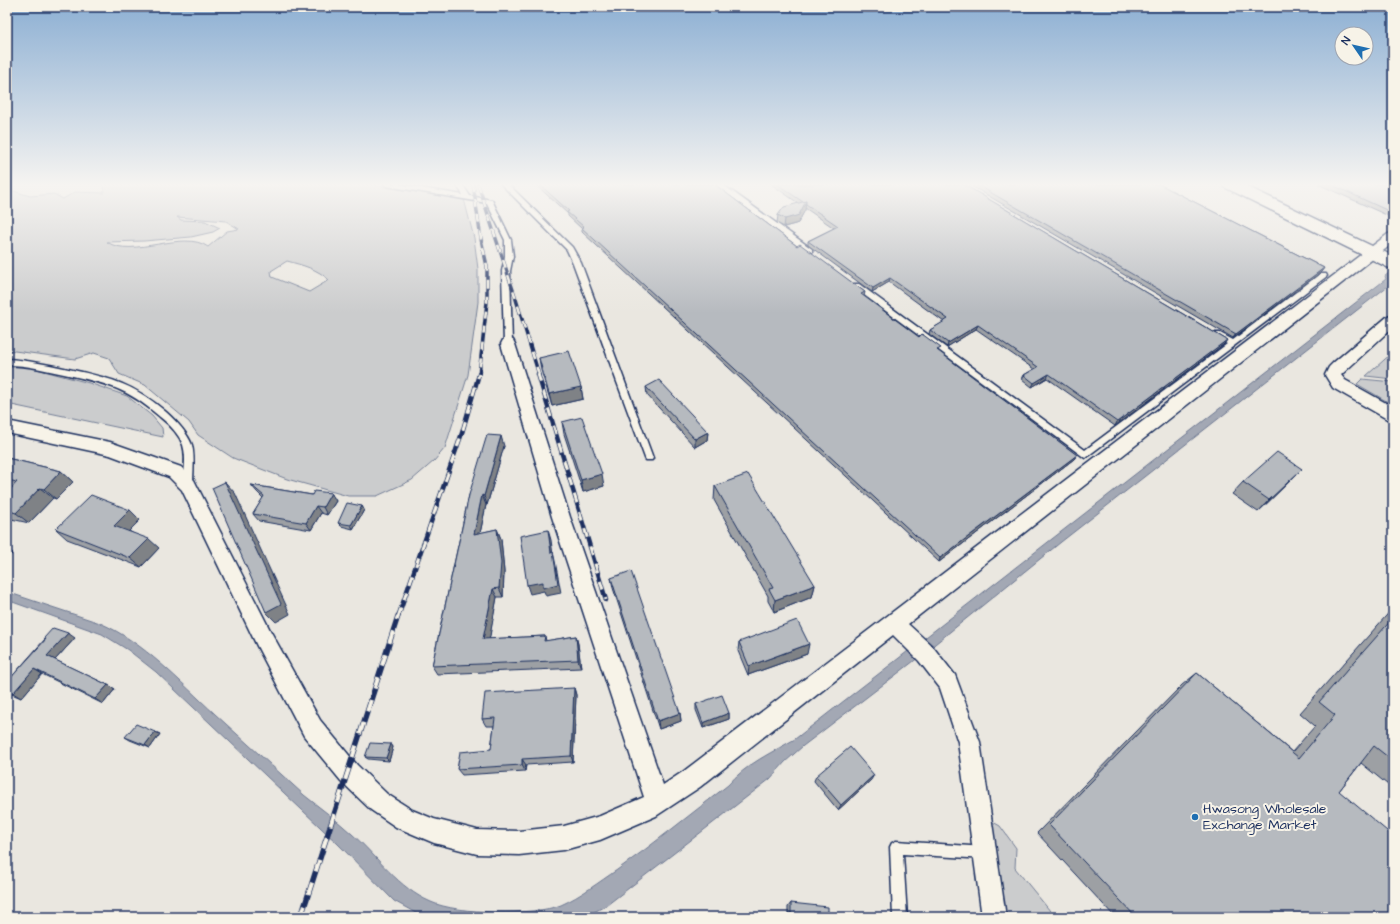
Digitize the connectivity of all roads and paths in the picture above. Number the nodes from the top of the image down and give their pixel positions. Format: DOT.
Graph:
graph roads {
  1 [pos="502,227"];
  2 [pos="548,227"];
  3 [pos="777,227"];
  4 [pos="1319,227"];
  5 [pos="1393,237"];
  6 [pos="1372,253"];
  7 [pos="815,255"];
  8 [pos="1393,262"];
  9 [pos="1323,276"];
  10 [pos="847,279"];
  11 [pos="1393,319"];
  12 [pos="1212,332"];
  13 [pos="508,344"];
  14 [pos="1232,344"];
  15 [pos="7,362"];
  16 [pos="1393,416"];
  17 [pos="7,427"];
  18 [pos="649,458"];
  19 [pos="188,485"];
  20 [pos="894,623"];
  21 [pos="657,802"];
  22 [pos="984,853"];
  23 [pos="900,917"];
  24 [pos="994,917"];
  1 -- 13 [label="lane"];
  2 -- 18 [label="lane"];
  3 -- 7 [label="lane"];
  4 -- 6 [label="main road"];
  5 -- 6 [label="street"];
  6 -- 8 [label="main road"];
  6 -- 20 [label="street"];
  9 -- 14 [label="lane"];
  10 -- 14 [label="lane"];
  11 -- 16 [label="street"];
  12 -- 14 [label="lane"];
  13 -- 21 [label="street"];
  15 -- 19 [label="lane"];
  17 -- 19 [label="street"];
  19 -- 21 [label="street"];
  20 -- 21 [label="street"];
  20 -- 22 [label="street"];
  22 -- 23 [label="lane"];
  22 -- 24 [label="street"];
}
